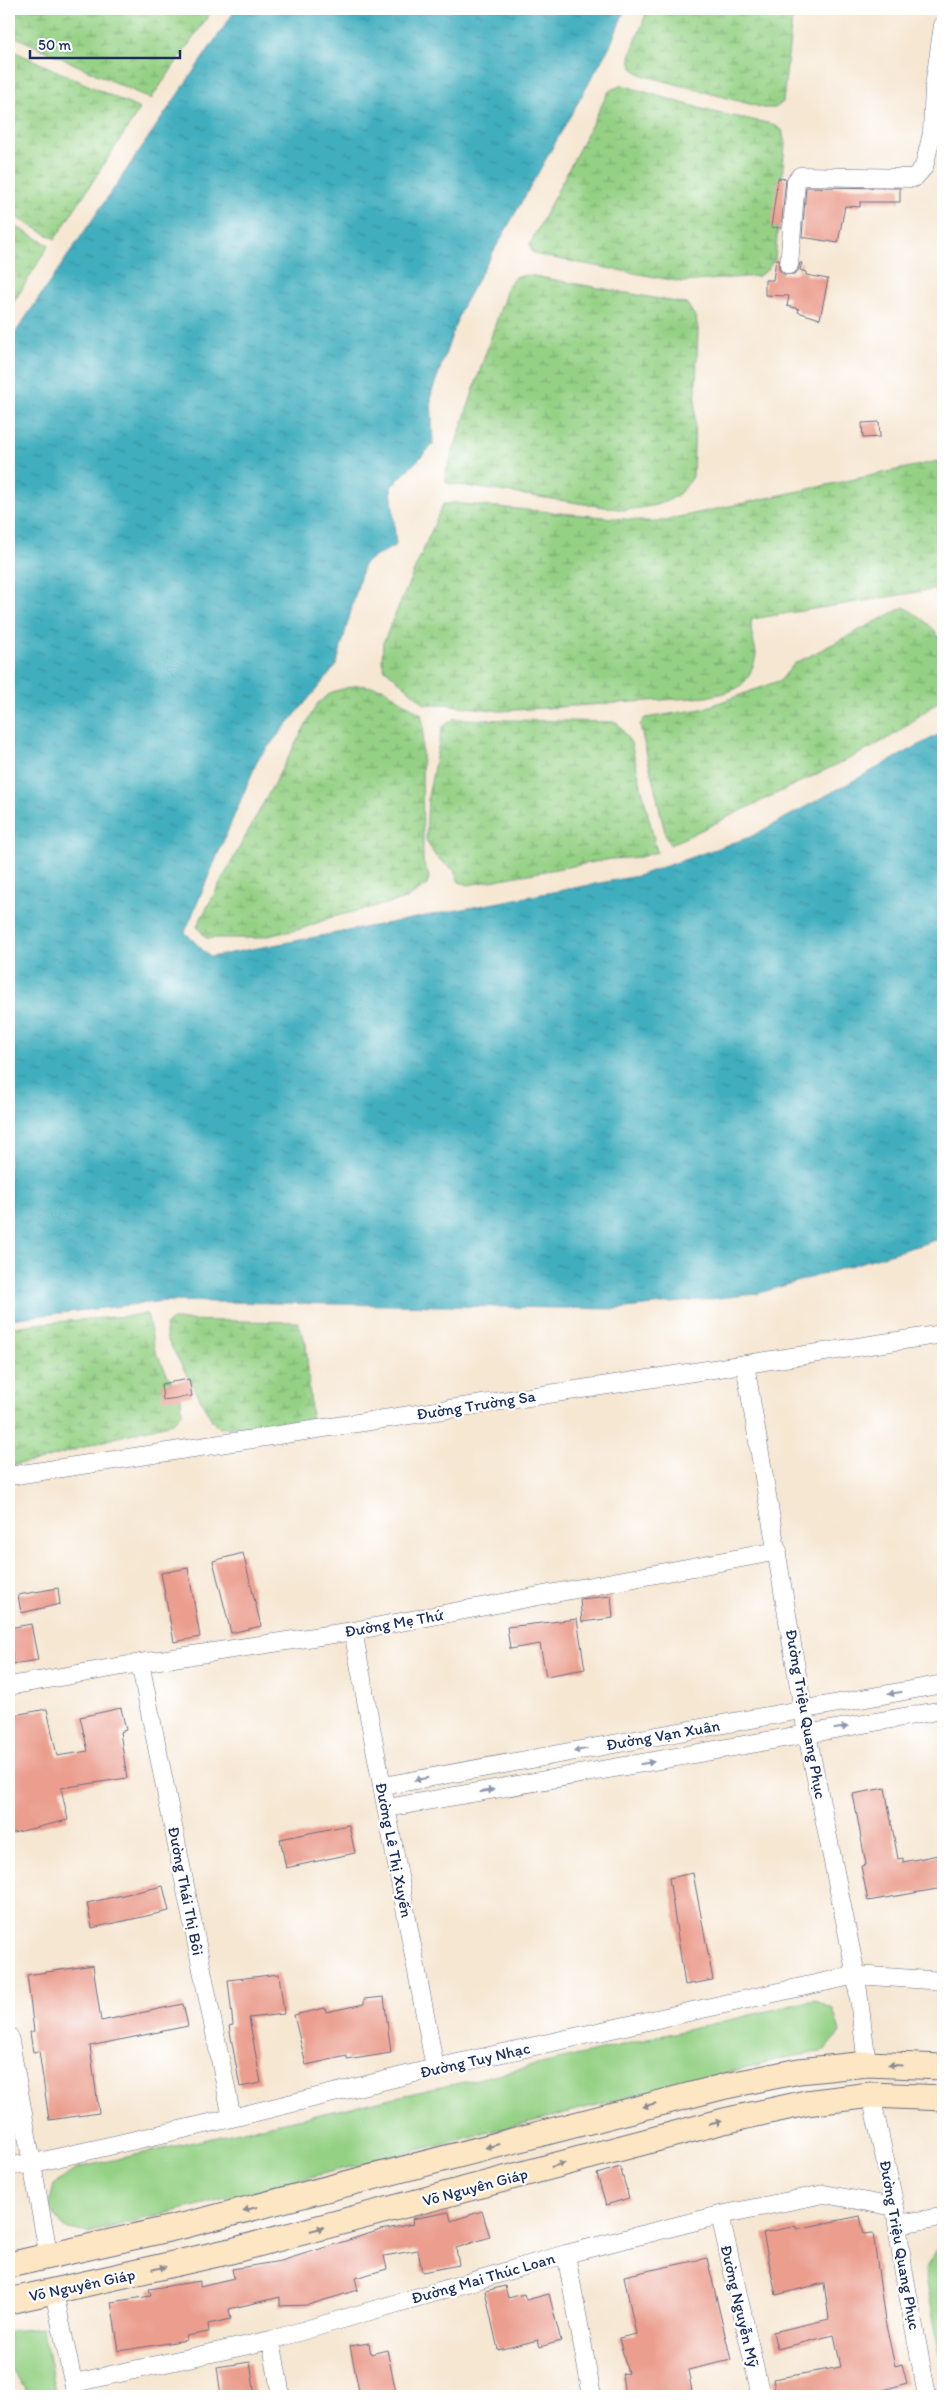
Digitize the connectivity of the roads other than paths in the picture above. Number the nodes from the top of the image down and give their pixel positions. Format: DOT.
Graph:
graph roads {
  1 [pos="943,25"];
  2 [pos="789,265"];
  3 [pos="943,1334"];
  4 [pos="745,1364"];
  5 [pos="9,1476"];
  6 [pos="778,1551"];
  7 [pos="353,1631"];
  8 [pos="140,1663"];
  9 [pos="943,1684"];
  10 [pos="9,1686"];
  11 [pos="804,1710"];
  12 [pos="943,1710"];
  13 [pos="807,1734"];
  14 [pos="383,1786"];
  15 [pos="387,1808"];
  16 [pos="856,1975"];
  17 [pos="943,1981"];
  18 [pos="9,2036"];
  19 [pos="867,2064"];
  20 [pos="943,2067"];
  21 [pos="435,2068"];
  22 [pos="871,2095"];
  23 [pos="943,2098"];
  24 [pos="232,2118"];
  25 [pos="30,2164"];
  26 [pos="9,2166"];
  27 [pos="895,2207"];
  28 [pos="720,2215"];
  29 [pos="943,2217"];
  30 [pos="897,2224"];
  31 [pos="566,2254"];
  32 [pos="49,2258"];
  33 [pos="9,2265"];
  34 [pos="54,2292"];
  35 [pos="9,2300"];
  36 [pos="271,2340"];
  37 [pos="75,2390"];
  38 [pos="281,2396"];
  39 [pos="592,2396"];
  40 [pos="761,2396"];
  41 [pos="927,2396"];
  1 -- 2 [label="street"];
  3 -- 4 [label="street, Đường Trường Sa"];
  4 -- 5 [label="street, Đường Trường Sa"];
  4 -- 6 [label="street, Đường Triệu Quang Phục"];
  6 -- 7 [label="street, Đường Mẹ Thứ"];
  6 -- 11 [label="street, Đường Triệu Quang Phục"];
  7 -- 8 [label="street, Đường Mẹ Thứ"];
  7 -- 14 [label="street, Đường Lê Thị Xuyến"];
  8 -- 10 [label="street, Đường Mẹ Thứ"];
  8 -- 24 [label="street, Đường Thái Thị Bôi"];
  9 -- 11 [label="street, Đường Vạn Xuân, one-way"];
  11 -- 13 [label="street, Đường Triệu Quang Phục"];
  11 -- 14 [label="street, Đường Vạn Xuân, one-way"];
  13 -- 12 [label="street, Đường Vạn Xuân, one-way"];
  15 -- 13 [label="street, Đường Vạn Xuân, one-way"];
  13 -- 16 [label="street, Đường Triệu Quang Phục"];
  14 -- 15 [label="street, Đường Lê Thị Xuyến"];
  15 -- 21 [label="street, Đường Lê Thị Xuyến"];
  16 -- 17 [label="street, Đường Tuy Nhạc"];
  16 -- 19 [label="street, Đường Triệu Quang Phục"];
  16 -- 21 [label="street, Đường Tuy Nhạc"];
  18 -- 25 [label="street"];
  20 -- 19 [label="main road, Võ Nguyên Giáp, one-way"];
  19 -- 22 [label="main road"];
  19 -- 32 [label="main road, Võ Nguyên Giáp, one-way"];
  21 -- 24 [label="street, Đường Tuy Nhạc"];
  22 -- 23 [label="main road, Võ Nguyên Giáp"];
  22 -- 27 [label="street, Đường Triệu Quang Phục"];
  34 -- 22 [label="main road, Võ Nguyên Giáp, one-way"];
  24 -- 25 [label="street, Đường Tuy Nhạc"];
  25 -- 26 [label="street, Đường Tuy Nhạc"];
  25 -- 32 [label="street"];
  27 -- 28 [label="street, Đường Mai Thúc Loan"];
  27 -- 30 [label="street, Đường Triệu Quang Phục"];
  28 -- 31 [label="street, Đường Mai Thúc Loan"];
  28 -- 40 [label="street, Đường Nguyễn Mỹ"];
  29 -- 30 [label="street"];
  30 -- 41 [label="street, Đường Triệu Quang Phục"];
  31 -- 36 [label="street, Đường Mai Thúc Loan"];
  31 -- 39 [label="street"];
  32 -- 33 [label="main road, Võ Nguyên Giáp"];
  32 -- 34 [label="main road"];
  34 -- 35 [label="main road, Võ Nguyên Giáp"];
  34 -- 37 [label="street"];
  36 -- 37 [label="street, Đường Mai Thúc Loan"];
  36 -- 38 [label="street"];
}
